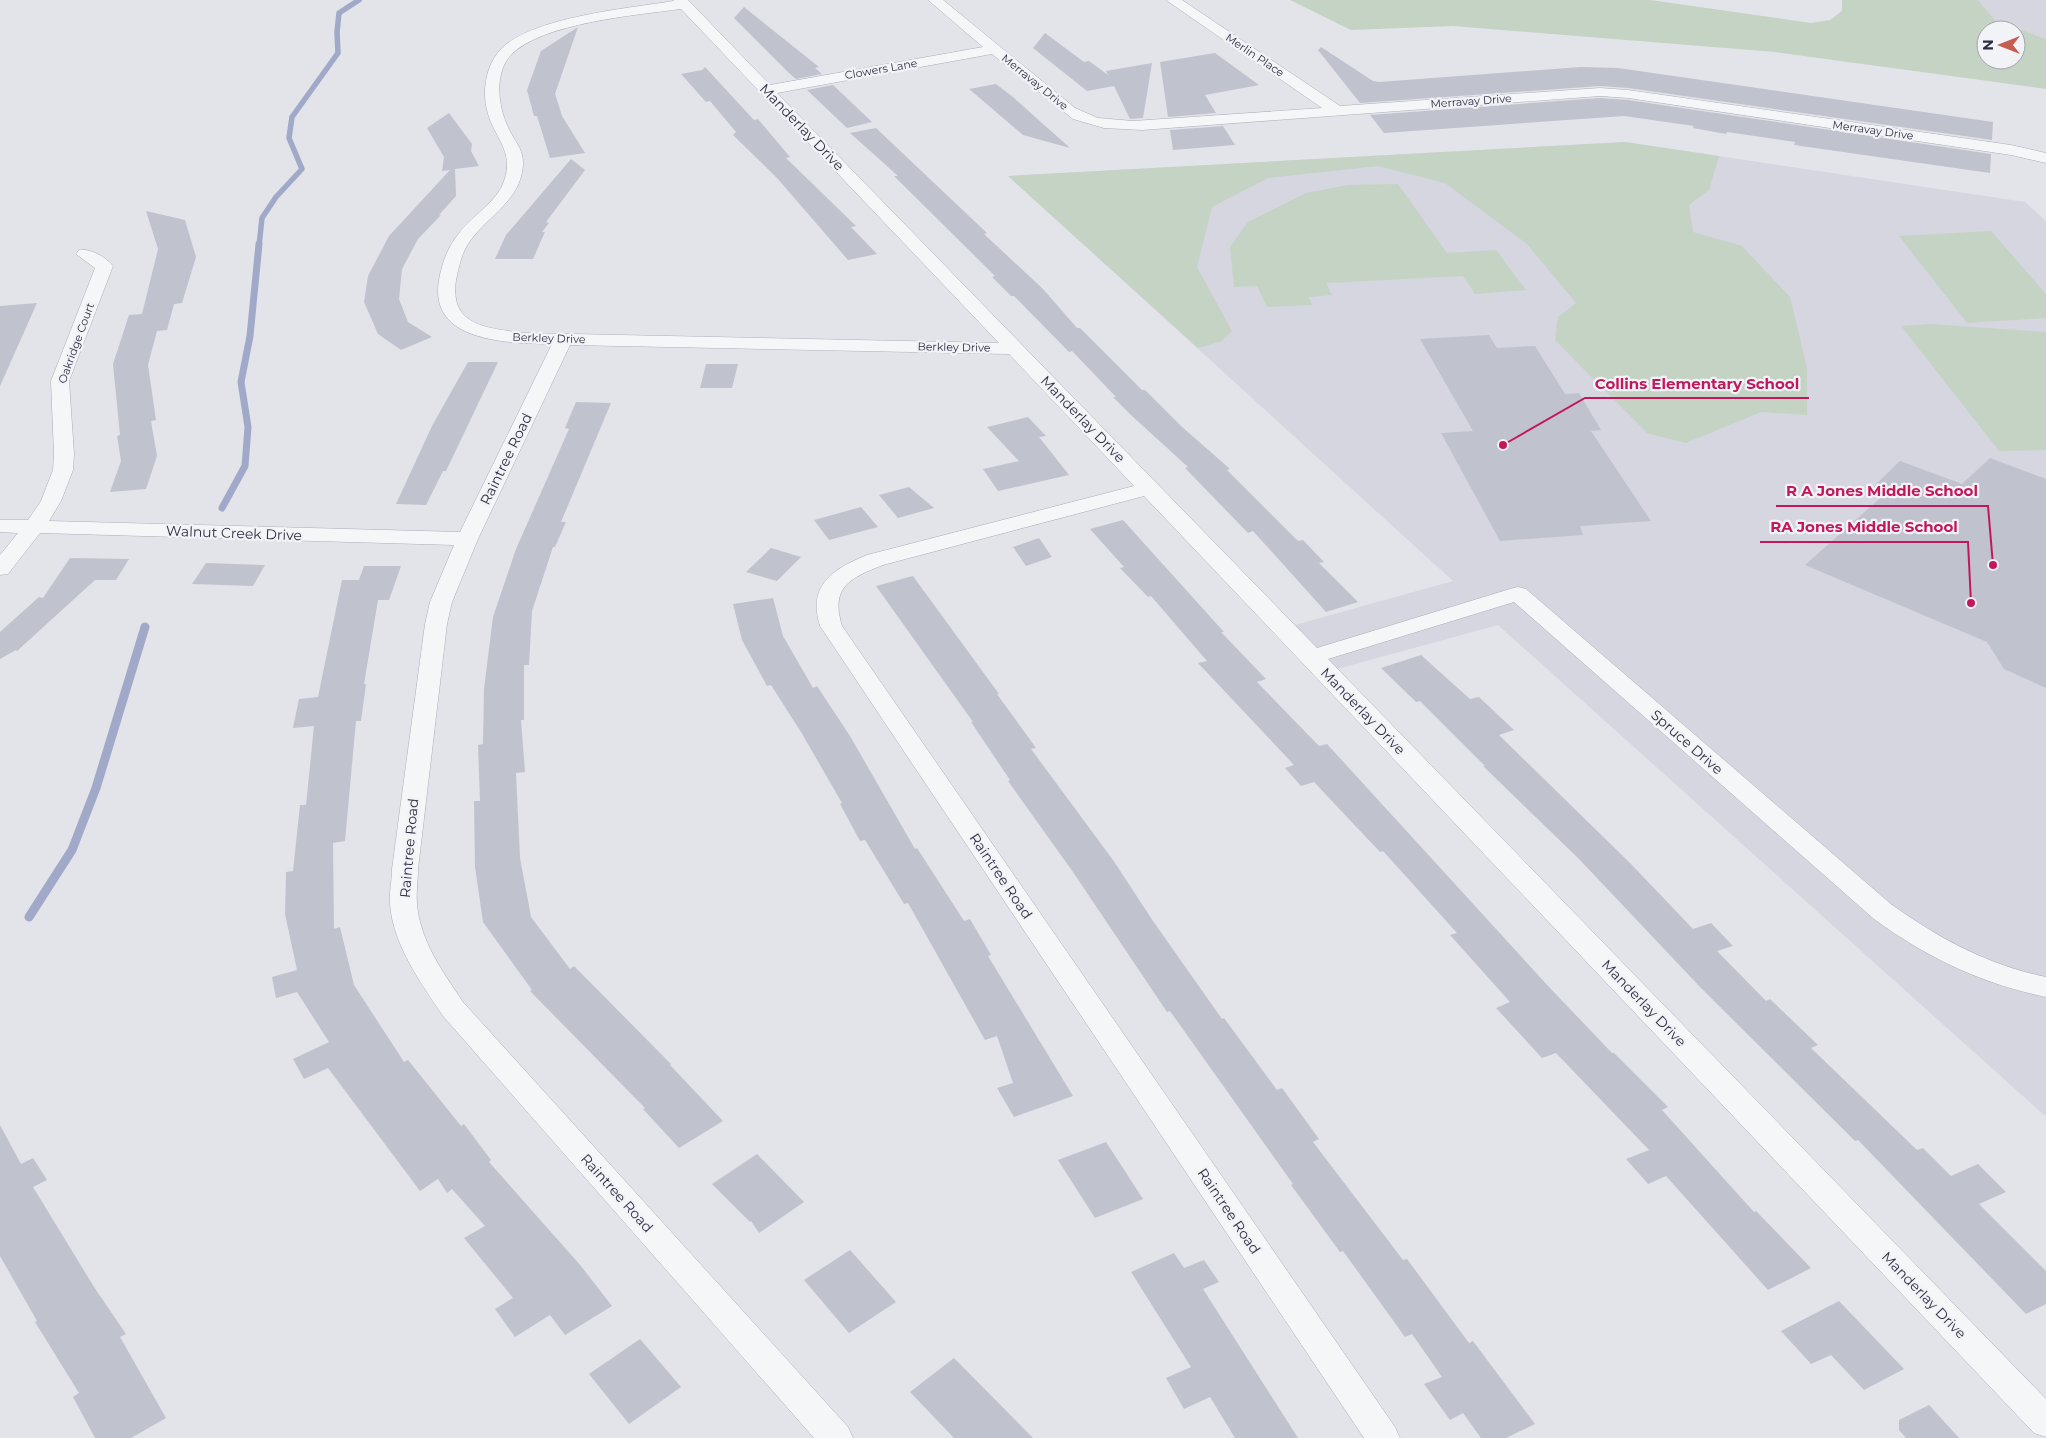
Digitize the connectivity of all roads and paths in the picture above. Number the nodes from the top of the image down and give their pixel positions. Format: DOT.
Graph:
graph roads {
  1 [pos="935,0"];
  2 [pos="1173,0"];
  3 [pos="682,2"];
  4 [pos="995,49"];
  5 [pos="768,90"];
  6 [pos="1337,111"];
  7 [pos="2046,158"];
  8 [pos="84,254"];
  9 [pos="564,338"];
  10 [pos="1015,349"];
  11 [pos="1149,488"];
  12 [pos="0,526"];
  13 [pos="33,527"];
  14 [pos="467,539"];
  15 [pos="0,569"];
  16 [pos="1311,657"];
  17 [pos="2046,987"];
  18 [pos="2046,1422"];
  19 [pos="836,1438"];
  20 [pos="1383,1438"];
  1 -- 4 [label="street, Merravay Drive"];
  2 -- 6 [label="street, Merlin Place"];
  3 -- 5 [label="street, Manderlay Drive"];
  3 -- 9 [label="street, Berkley Drive"];
  4 -- 5 [label="street, Clowers Lane"];
  4 -- 6 [label="street, Merravay Drive"];
  5 -- 10 [label="street, Manderlay Drive"];
  6 -- 7 [label="street, Merravay Drive"];
  8 -- 13 [label="street, Oakridge Court"];
  9 -- 10 [label="street, Berkley Drive"];
  9 -- 14 [label="street, Raintree Road"];
  10 -- 11 [label="street, Manderlay Drive"];
  11 -- 16 [label="street, Manderlay Drive"];
  11 -- 20 [label="street, Raintree Road"];
  12 -- 13 [label="street, Walnut Creek Drive"];
  13 -- 14 [label="street, Walnut Creek Drive"];
  13 -- 15 [label="street"];
  14 -- 19 [label="street, Raintree Road"];
  16 -- 17 [label="street, Spruce Drive"];
  16 -- 18 [label="street, Manderlay Drive"];
}
